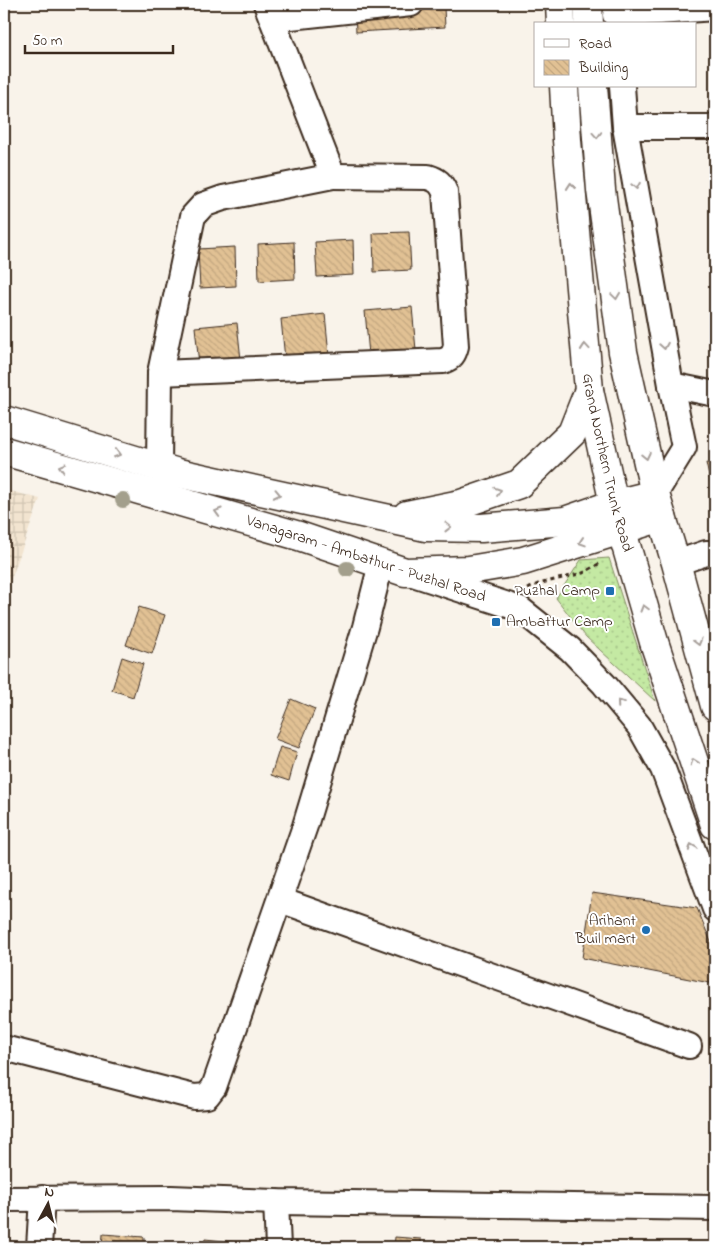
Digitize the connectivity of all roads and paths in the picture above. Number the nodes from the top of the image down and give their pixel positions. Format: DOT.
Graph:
graph roads {
  1 [pos="411,4"];
  2 [pos="560,4"];
  3 [pos="588,4"];
  4 [pos="715,8"];
  5 [pos="269,11"];
  6 [pos="615,14"];
  7 [pos="561,22"];
  8 [pos="589,22"];
  9 [pos="564,88"];
  10 [pos="593,88"];
  11 [pos="622,88"];
  12 [pos="625,127"];
  13 [pos="715,127"];
  14 [pos="332,176"];
  15 [pos="160,373"];
  16 [pos="671,385"];
  17 [pos="589,390"];
  18 [pos="715,394"];
  19 [pos="4,420"];
  20 [pos="4,451"];
  21 [pos="159,467"];
  22 [pos="658,506"];
  23 [pos="383,516"];
  24 [pos="618,516"];
  25 [pos="715,553"];
  26 [pos="609,558"];
  27 [pos="676,563"];
  28 [pos="393,568"];
  29 [pos="499,603"];
  30 [pos="715,706"];
  31 [pos="715,825"];
  32 [pos="280,900"];
  33 [pos="715,909"];
  34 [pos="689,1046"];
  35 [pos="4,1048"];
  36 [pos="4,1198"];
  37 [pos="42,1198"];
  38 [pos="276,1202"];
  39 [pos="715,1208"];
  40 [pos="39,1247"];
  41 [pos="278,1247"];
  1 -- 5 [label="street"];
  2 -- 7 [label="main road"];
  3 -- 8 [label="main road"];
  4 -- 6 [label="street"];
  5 -- 14 [label="street"];
  17 -- 9 [label="main road, Grand Northern Trunk Road, one-way"];
  10 -- 22 [label="main road, one-way"];
  11 -- 12 [label="street"];
  12 -- 13 [label="street"];
  12 -- 16 [label="street, one-way"];
  14 -- 15 [label="street"];
  14 -- 15 [label="street"];
  15 -- 21 [label="street"];
  16 -- 18 [label="street"];
  16 -- 22 [label="street"];
  23 -- 17 [label="main road, one-way"];
  17 -- 24 [label="main road, Grand Northern Trunk Road"];
  19 -- 21 [label="main road, one-way"];
  28 -- 20 [label="main road, Vanagaram - Ambathur - Puzhal Road, one-way"];
  21 -- 23 [label="main road, one-way"];
  22 -- 24 [label="main road"];
  22 -- 27 [label="main road"];
  23 -- 24 [label="main road, one-way"];
  24 -- 28 [label="main road, one-way"];
  31 -- 24 [label="main road, Grand Northern Trunk Road, one-way"];
  25 -- 27 [label="street"];
  26 -- 29 [label="path"];
  27 -- 30 [label="main road, one-way"];
  28 -- 29 [label="street, Vanagaram - Ambathur - Puzhal Road"];
  28 -- 32 [label="street"];
  33 -- 29 [label="street, Vanagaram - Ambathur - Puzhal Road, one-way"];
  32 -- 34 [label="street"];
  32 -- 35 [label="street"];
  36 -- 37 [label="street"];
  37 -- 38 [label="street"];
  37 -- 40 [label="street"];
  38 -- 39 [label="street"];
  38 -- 41 [label="street"];
}
